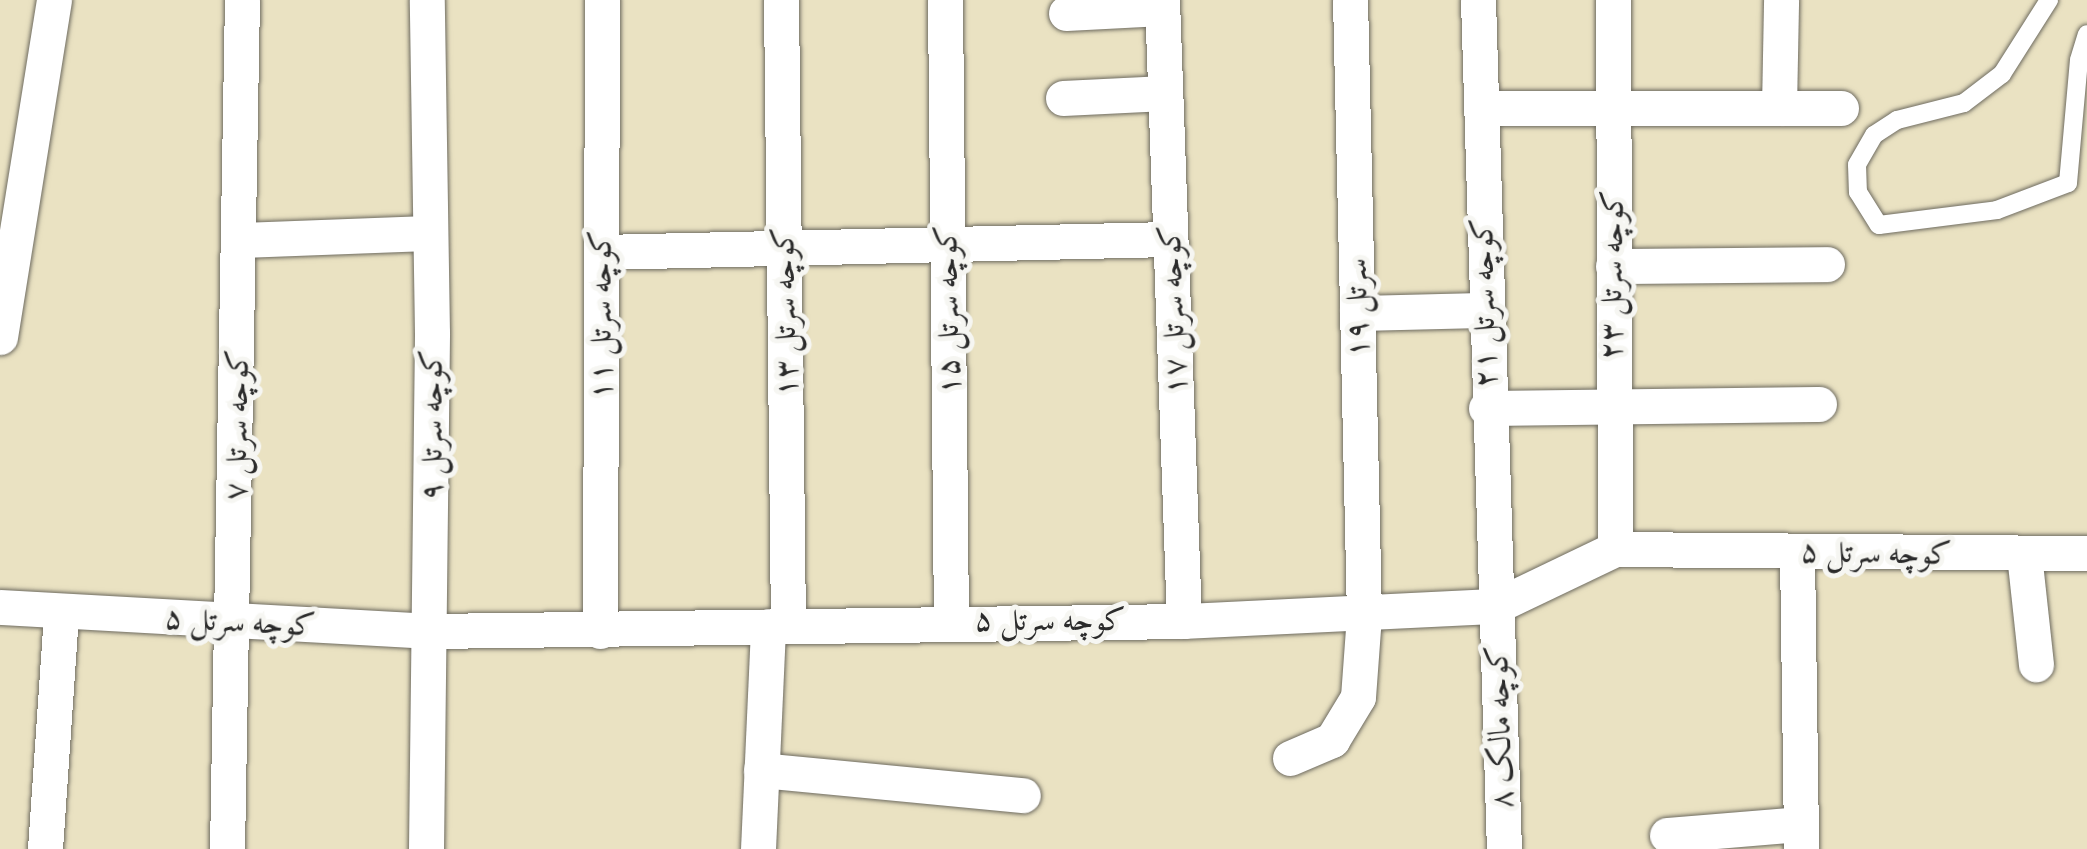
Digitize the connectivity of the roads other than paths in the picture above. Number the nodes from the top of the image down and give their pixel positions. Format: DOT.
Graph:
graph roads {
  1 [pos="54,0"];
  2 [pos="242,0"];
  3 [pos="427,0"];
  4 [pos="602,0"];
  5 [pos="782,0"];
  6 [pos="945,0"];
  7 [pos="1350,0"];
  8 [pos="1478,0"];
  9 [pos="1613,0"];
  10 [pos="1781,0"];
  11 [pos="2049,0"];
  12 [pos="1162,4"];
  13 [pos="1066,14"];
  14 [pos="2087,34"];
  15 [pos="1165,93"];
  16 [pos="1063,98"];
  17 [pos="1481,108"];
  18 [pos="1779,108"];
  19 [pos="1841,108"];
  20 [pos="1613,112"];
  21 [pos="430,234"];
  22 [pos="1170,239"];
  23 [pos="240,240"];
  24 [pos="948,245"];
  25 [pos="784,248"];
  26 [pos="601,252"];
  27 [pos="1826,264"];
  28 [pos="1613,266"];
  29 [pos="1484,310"];
  30 [pos="1357,314"];
  31 [pos="0,336"];
  32 [pos="1819,404"];
  33 [pos="1610,407"];
  34 [pos="1486,408"];
  35 [pos="1616,549"];
  36 [pos="1797,553"];
  37 [pos="2087,553"];
  38 [pos="2024,554"];
  39 [pos="1496,606"];
  40 [pos="0,607"];
  41 [pos="60,612"];
  42 [pos="1364,615"];
  43 [pos="952,620"];
  44 [pos="1184,620"];
  45 [pos="236,622"];
  46 [pos="778,625"];
  47 [pos="431,631"];
  48 [pos="600,631"];
  49 [pos="2036,664"];
  50 [pos="1290,758"];
  51 [pos="761,770"];
  52 [pos="1023,795"];
  53 [pos="1667,835"];
  54 [pos="1801,836"];
  55 [pos="45,849"];
  56 [pos="227,849"];
  57 [pos="426,849"];
  58 [pos="758,849"];
  59 [pos="1504,849"];
  1 -- 31 [label="street"];
  2 -- 23 [label="street, کوچه سرتل ۷"];
  3 -- 21 [label="street, کوچه سرتل ۹"];
  4 -- 26 [label="street, کوچه سرتل ۱۱"];
  5 -- 25 [label="street, کوچه سرتل ۱۳"];
  6 -- 24 [label="street, کوچه سرتل ۱۵"];
  7 -- 30 [label="street, سرتل ۱۹"];
  8 -- 17 [label="street, کوچه سرتل ۲۱"];
  9 -- 20 [label="street, کوچه سرتل ۲۳"];
  10 -- 18 [label="street"];
  11 -- 14 [label="lane"];
  12 -- 13 [label="street"];
  12 -- 15 [label="street, کوچه سرتل ۱۷"];
  15 -- 16 [label="street"];
  15 -- 22 [label="street, کوچه سرتل ۱۷"];
  17 -- 20 [label="street"];
  17 -- 29 [label="street, کوچه سرتل ۲۱"];
  18 -- 19 [label="street"];
  18 -- 20 [label="street"];
  20 -- 28 [label="street, کوچه سرتل ۲۳"];
  21 -- 23 [label="street"];
  21 -- 47 [label="street, کوچه سرتل ۹"];
  22 -- 24 [label="street"];
  22 -- 44 [label="street, کوچه سرتل ۱۷"];
  23 -- 45 [label="street, کوچه سرتل ۷"];
  24 -- 25 [label="street"];
  24 -- 43 [label="street, کوچه سرتل ۱۵"];
  25 -- 26 [label="street"];
  25 -- 46 [label="street, کوچه سرتل ۱۳"];
  26 -- 48 [label="street, کوچه سرتل ۱۱"];
  27 -- 28 [label="street"];
  28 -- 33 [label="street, کوچه سرتل ۲۳"];
  29 -- 30 [label="street"];
  29 -- 34 [label="street, کوچه سرتل ۲۱"];
  30 -- 42 [label="street, سرتل ۱۹"];
  32 -- 33 [label="street"];
  33 -- 34 [label="street"];
  33 -- 35 [label="street, کوچه سرتل ۲۳"];
  34 -- 39 [label="street, کوچه سرتل ۲۱"];
  35 -- 36 [label="street, کوچه سرتل ۵"];
  35 -- 39 [label="street, کوچه سرتل ۵"];
  36 -- 38 [label="street, کوچه سرتل ۵"];
  36 -- 54 [label="street"];
  37 -- 38 [label="street, کوچه سرتل ۵"];
  38 -- 49 [label="street"];
  39 -- 42 [label="street, کوچه سرتل ۵"];
  39 -- 59 [label="street, کوچه مالک ۸"];
  40 -- 41 [label="street, کوچه سرتل ۵"];
  41 -- 45 [label="street, کوچه سرتل ۵"];
  41 -- 55 [label="street"];
  42 -- 44 [label="street, کوچه سرتل ۵"];
  42 -- 50 [label="street, سرتل ۱۹"];
  43 -- 44 [label="street, کوچه سرتل ۵"];
  43 -- 46 [label="street, کوچه سرتل ۵"];
  45 -- 47 [label="street, کوچه سرتل ۵"];
  45 -- 56 [label="street, کوچه سرتل ۷"];
  46 -- 48 [label="street, کوچه سرتل ۵"];
  46 -- 51 [label="street, کوچه سرتل ۱۳"];
  47 -- 48 [label="street, کوچه سرتل ۵"];
  47 -- 57 [label="street, کوچه سرتل ۹"];
  51 -- 52 [label="street"];
  51 -- 58 [label="street, کوچه سرتل ۱۳"];
  53 -- 54 [label="street"];
}
